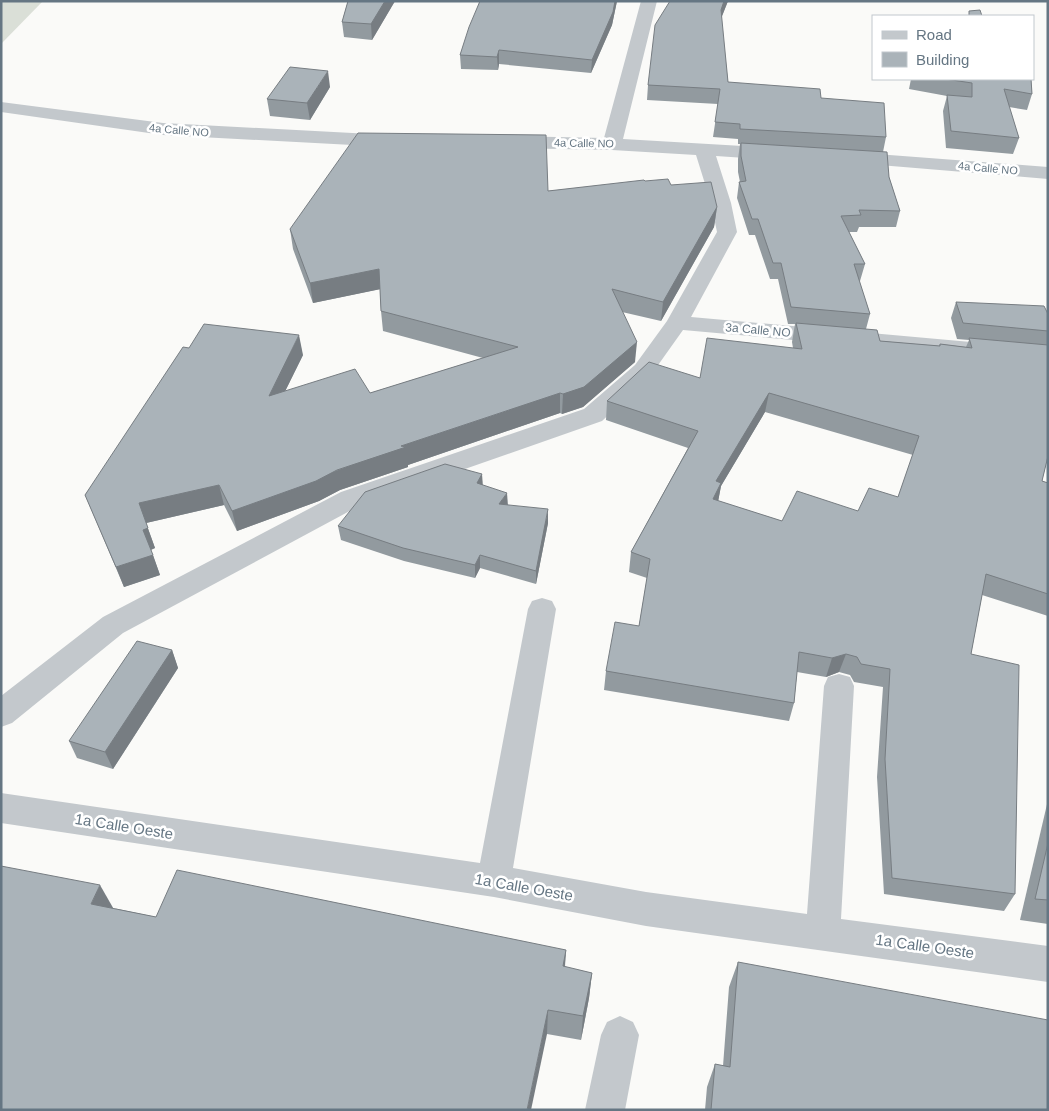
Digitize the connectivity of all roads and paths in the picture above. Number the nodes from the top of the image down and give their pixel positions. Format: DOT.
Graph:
graph roads {
  1 [pos="649,1"];
  2 [pos="1,107"];
  3 [pos="404,141"];
  4 [pos="493,142"];
  5 [pos="612,144"];
  6 [pos="704,149"];
  7 [pos="790,154"];
  8 [pos="829,157"];
  9 [pos="1048,173"];
  10 [pos="677,324"];
  11 [pos="1048,356"];
  12 [pos="542,609"];
  13 [pos="839,686"];
  14 [pos="1,714"];
  15 [pos="1,808"];
  16 [pos="494,882"];
  17 [pos="823,932"];
  18 [pos="1048,964"];
  19 [pos="620,1035"];
  20 [pos="605,1110"];
  1 -- 5 [label="street"];
  2 -- 3 [label="street, 4a Calle NO"];
  4 -- 5 [label="street, 4a Calle NO"];
  5 -- 6 [label="street, 4a Calle NO"];
  6 -- 7 [label="street, 4a Calle NO"];
  6 -- 10 [label="street"];
  8 -- 9 [label="street, 4a Calle NO"];
  10 -- 11 [label="street, 3a Calle NO"];
  10 -- 14 [label="street"];
  12 -- 16 [label="street"];
  13 -- 17 [label="street"];
  15 -- 16 [label="street, 1a Calle Oeste"];
  16 -- 17 [label="street, 1a Calle Oeste"];
  17 -- 18 [label="street, 1a Calle Oeste"];
  19 -- 20 [label="street"];
}
